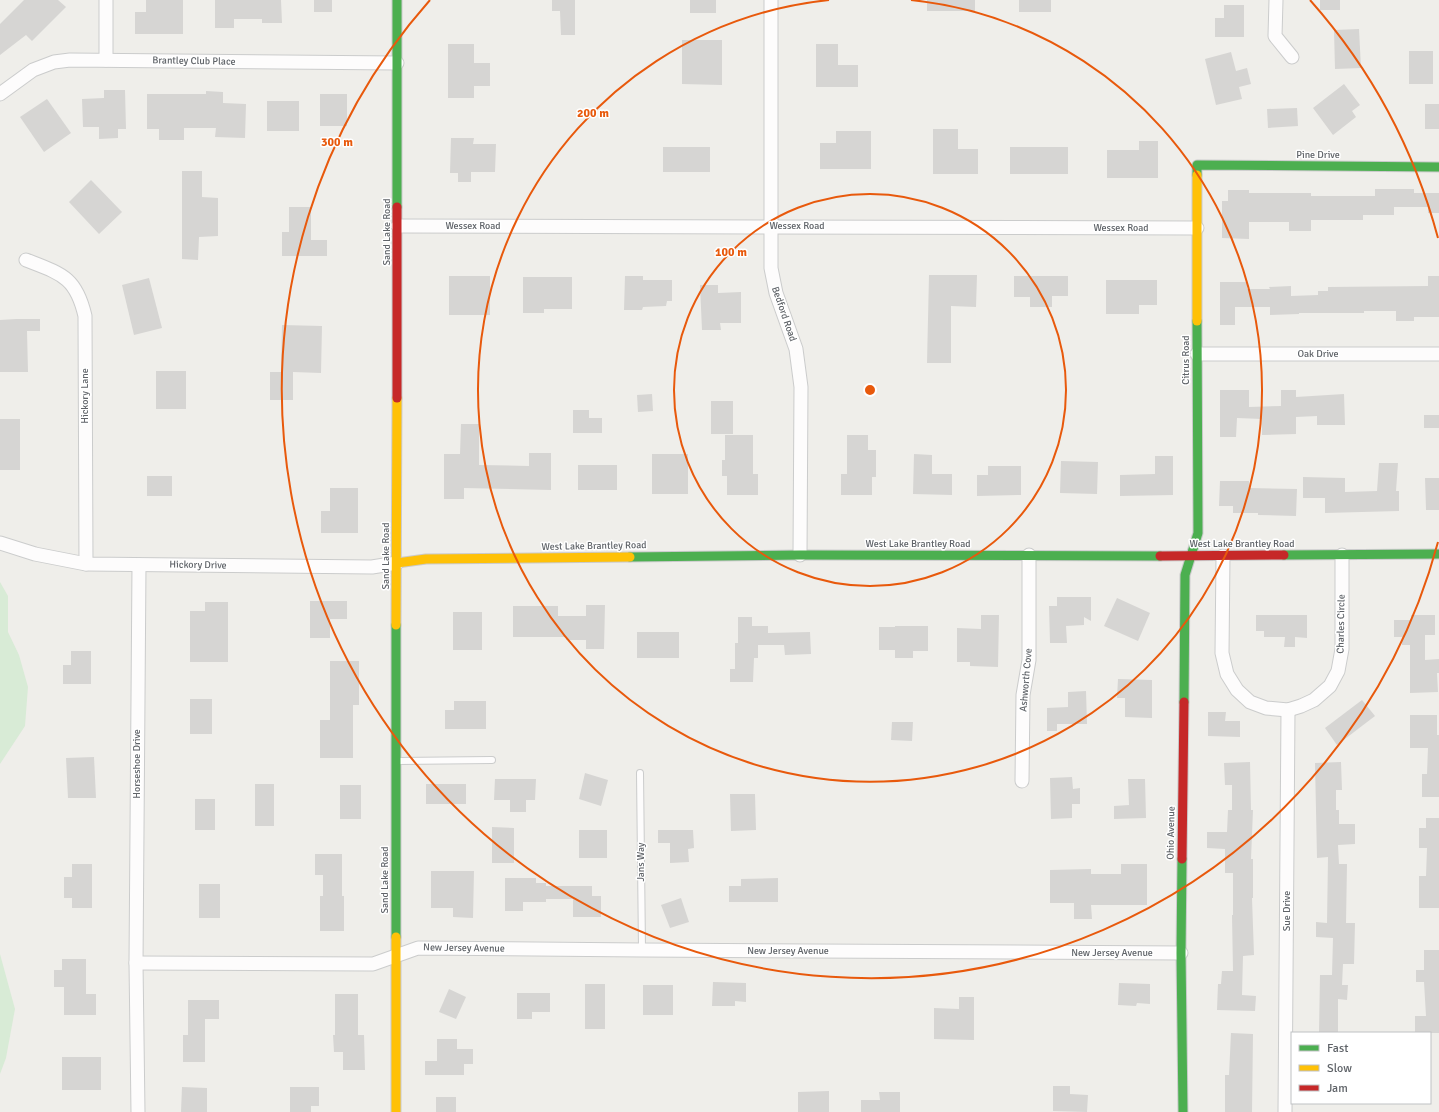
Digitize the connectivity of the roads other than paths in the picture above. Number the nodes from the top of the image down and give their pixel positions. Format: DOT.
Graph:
graph roads {
  1 [pos="106,0"];
  2 [pos="397,0"];
  3 [pos="771,0"];
  4 [pos="1276,0"];
  5 [pos="1292,57"];
  6 [pos="106,60"];
  7 [pos="397,63"];
  8 [pos="0,94"];
  9 [pos="1197,165"];
  10 [pos="1439,167"];
  11 [pos="398,226"];
  12 [pos="770,226"];
  13 [pos="1197,228"];
  14 [pos="26,260"];
  15 [pos="1197,354"];
  16 [pos="1439,354"];
  17 [pos="0,543"];
  18 [pos="1439,554"];
  19 [pos="800,555"];
  20 [pos="1029,555"];
  21 [pos="1191,555"];
  22 [pos="1342,555"];
  23 [pos="1223,556"];
  24 [pos="397,563"];
  25 [pos="86,564"];
  26 [pos="139,564"];
  27 [pos="1288,710"];
  28 [pos="492,760"];
  29 [pos="397,761"];
  30 [pos="640,773"];
  31 [pos="1022,781"];
  32 [pos="642,950"];
  33 [pos="1181,953"];
  34 [pos="396,955"];
  35 [pos="136,962"];
  36 [pos="138,1112"];
  37 [pos="396,1112"];
  38 [pos="1183,1112"];
  39 [pos="1285,1112"];
  1 -- 6 [label="street"];
  2 -- 7 [label="street, Sand Lake Road"];
  3 -- 12 [label="street, Bedford Road"];
  4 -- 5 [label="street"];
  6 -- 7 [label="street, Brantley Club Place"];
  6 -- 8 [label="street, Brantley Club Place"];
  7 -- 11 [label="street, Sand Lake Road"];
  9 -- 10 [label="street, Pine Drive"];
  9 -- 13 [label="street, Citrus Road"];
  11 -- 12 [label="street, Wessex Road"];
  11 -- 24 [label="street, Sand Lake Road"];
  12 -- 13 [label="street, Wessex Road"];
  12 -- 19 [label="street, Bedford Road"];
  13 -- 15 [label="street, Citrus Road"];
  14 -- 25 [label="street, Hickory Lane"];
  15 -- 16 [label="street, Oak Drive"];
  15 -- 21 [label="street, Citrus Road"];
  17 -- 25 [label="street, Hickory Drive"];
  18 -- 22 [label="street, West Lake Brantley Road"];
  19 -- 20 [label="street, West Lake Brantley Road"];
  19 -- 24 [label="street, West Lake Brantley Road"];
  20 -- 21 [label="street, West Lake Brantley Road"];
  20 -- 31 [label="street, Ashworth Cove"];
  21 -- 23 [label="street, West Lake Brantley Road"];
  21 -- 33 [label="street, Ohio Avenue"];
  22 -- 23 [label="street, West Lake Brantley Road"];
  22 -- 27 [label="street, Charles Circle"];
  23 -- 27 [label="street, Charles Circle"];
  24 -- 26 [label="street, Hickory Drive"];
  24 -- 29 [label="street, Sand Lake Road"];
  25 -- 26 [label="street, Hickory Drive"];
  26 -- 35 [label="street, Horseshoe Drive"];
  27 -- 39 [label="street, Sue Drive"];
  28 -- 29 [label="lane"];
  29 -- 34 [label="street, Sand Lake Road"];
  30 -- 32 [label="lane, Jans Way"];
  32 -- 33 [label="street, New Jersey Avenue"];
  32 -- 34 [label="street, New Jersey Avenue"];
  33 -- 38 [label="street, Ohio Avenue"];
  34 -- 35 [label="street"];
  34 -- 37 [label="street, Sand Lake Road"];
  35 -- 36 [label="street, Horseshoe Drive"];
}
